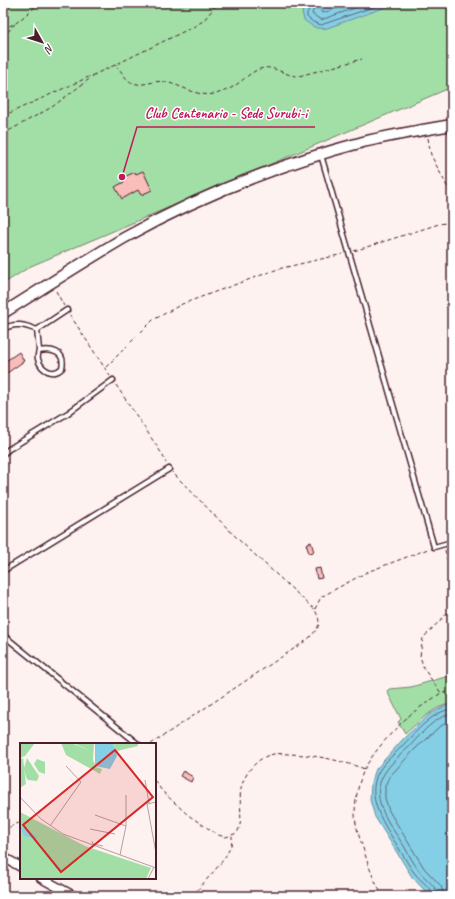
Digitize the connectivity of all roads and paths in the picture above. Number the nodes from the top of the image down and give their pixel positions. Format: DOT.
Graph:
graph roads {
  1 [pos="40,3"];
  2 [pos="218,3"];
  3 [pos="16,23"];
  4 [pos="3,29"];
  5 [pos="3,37"];
  6 [pos="362,59"];
  7 [pos="115,65"];
  8 [pos="100,72"];
  9 [pos="3,116"];
  10 [pos="452,126"];
  11 [pos="426,130"];
  12 [pos="3,134"];
  13 [pos="321,155"];
  14 [pos="452,196"];
  15 [pos="452,222"];
  16 [pos="349,253"];
  17 [pos="52,283"];
  18 [pos="67,310"];
  19 [pos="3,313"];
  20 [pos="3,329"];
  21 [pos="37,330"];
  22 [pos="39,351"];
  23 [pos="105,367"];
  24 [pos="113,380"];
  25 [pos="3,454"];
  26 [pos="169,469"];
  27 [pos="452,542"];
  28 [pos="444,544"];
  29 [pos="434,546"];
  30 [pos="3,571"];
  31 [pos="452,582"];
  32 [pos="452,608"];
  33 [pos="315,610"];
  34 [pos="3,634"];
  35 [pos="452,692"];
  36 [pos="441,693"];
  37 [pos="137,743"];
  38 [pos="152,743"];
  39 [pos="365,769"];
  40 [pos="156,782"];
  41 [pos="20,822"];
  42 [pos="3,830"];
  43 [pos="232,836"];
  44 [pos="3,857"];
  45 [pos="20,866"];
  46 [pos="43,879"];
  47 [pos="74,896"];
  48 [pos="194,896"];
  49 [pos="384,896"];
  1 -- 3 [label="path"];
  2 -- 7 [label="path"];
  3 -- 4 [label="path"];
  3 -- 5 [label="path"];
  6 -- 7 [label="path"];
  7 -- 8 [label="path"];
  8 -- 9 [label="path"];
  8 -- 12 [label="path"];
  10 -- 11 [label="street"];
  11 -- 13 [label="street"];
  11 -- 14 [label="path"];
  13 -- 16 [label="lane"];
  13 -- 17 [label="street"];
  15 -- 16 [label="path"];
  16 -- 23 [label="path"];
  16 -- 29 [label="lane"];
  17 -- 18 [label="path"];
  17 -- 19 [label="street"];
  18 -- 21 [label="lane"];
  18 -- 23 [label="path"];
  20 -- 21 [label="lane"];
  21 -- 22 [label="lane"];
  22 -- 22 [label="lane"];
  23 -- 24 [label="path"];
  24 -- 25 [label="lane"];
  24 -- 26 [label="path"];
  26 -- 30 [label="lane"];
  26 -- 33 [label="path"];
  27 -- 28 [label="lane"];
  28 -- 29 [label="lane"];
  28 -- 31 [label="path"];
  29 -- 33 [label="path"];
  32 -- 36 [label="path"];
  33 -- 38 [label="path"];
  34 -- 37 [label="lane"];
  35 -- 36 [label="path"];
  36 -- 39 [label="path"];
  39 -- 43 [label="path"];
  39 -- 49 [label="path"];
  40 -- 43 [label="path"];
  41 -- 42 [label="path"];
  43 -- 48 [label="path"];
  44 -- 45 [label="street"];
  46 -- 47 [label="street"];
}
